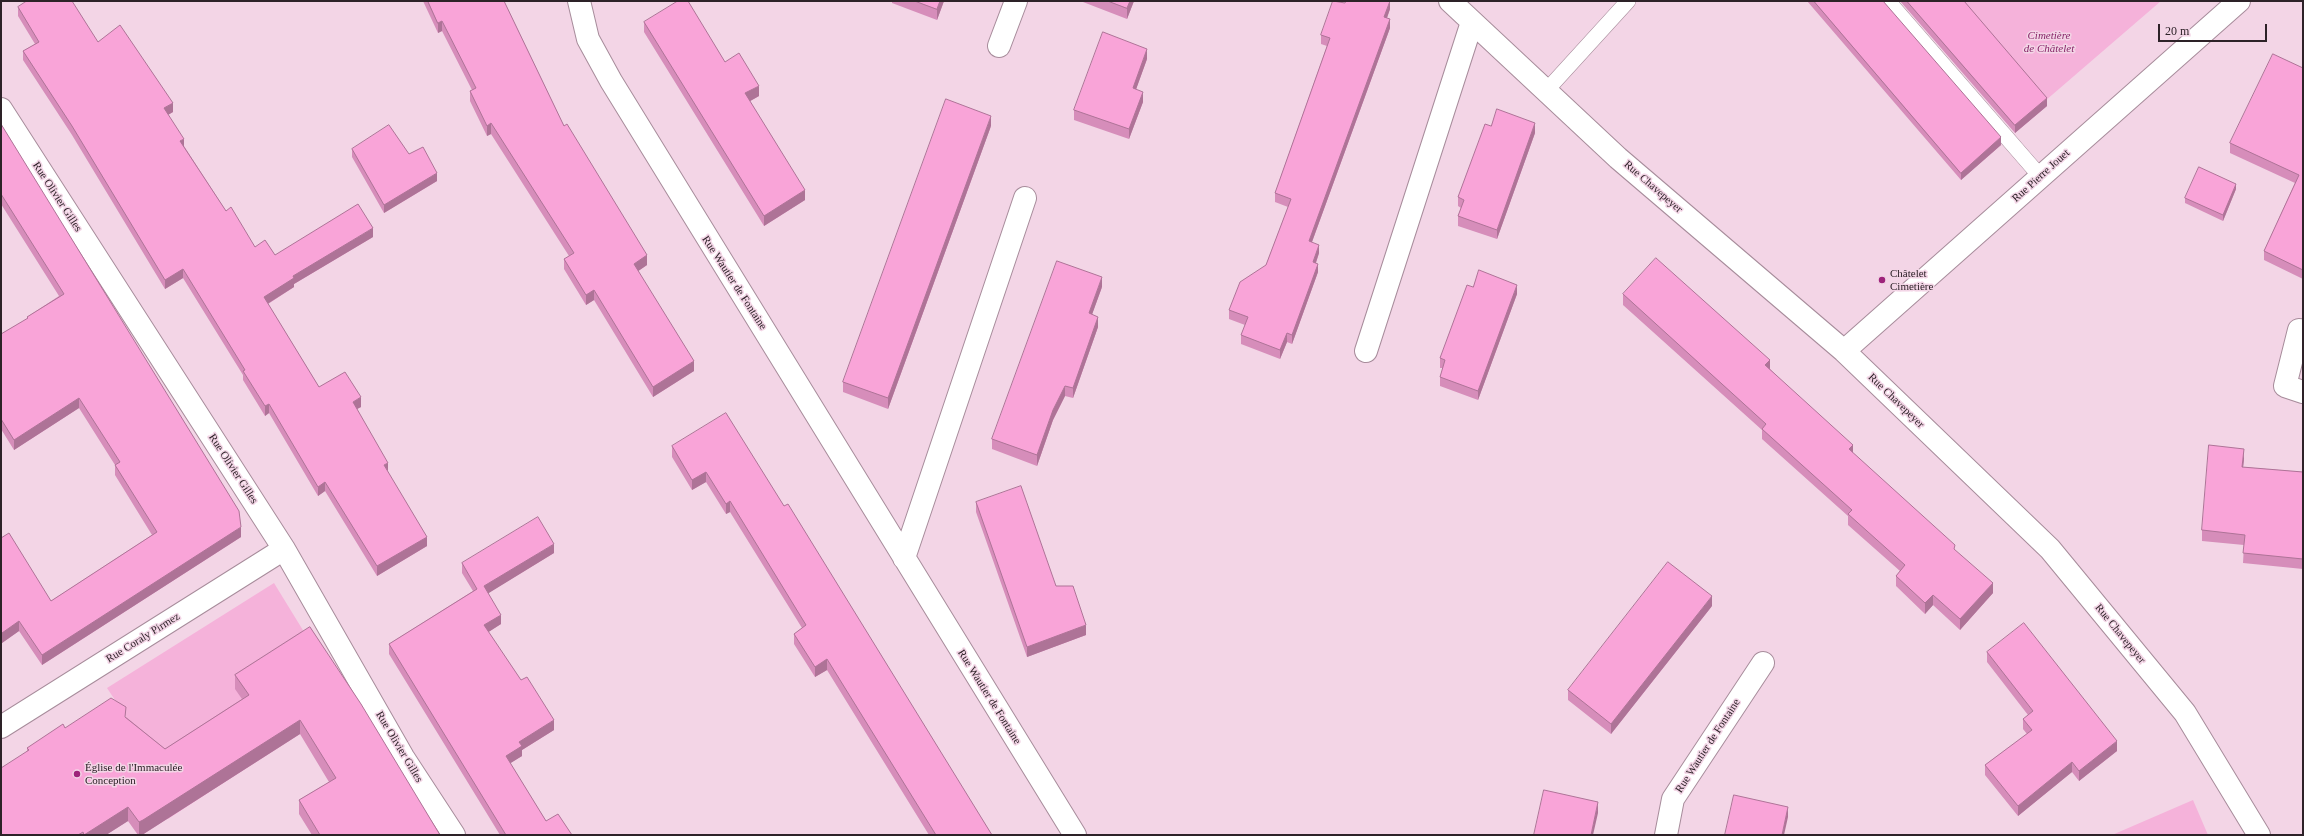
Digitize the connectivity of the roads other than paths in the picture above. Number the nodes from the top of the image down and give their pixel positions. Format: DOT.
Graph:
graph roads {
  1 [pos="578,1"];
  2 [pos="1016,1"];
  3 [pos="1450,1"];
  4 [pos="1628,1"];
  5 [pos="1888,1"];
  6 [pos="2239,1"];
  7 [pos="1472,22"];
  8 [pos="998,46"];
  9 [pos="1546,91"];
  10 [pos="1,109"];
  11 [pos="2040,176"];
  12 [pos="1025,198"];
  13 [pos="2299,330"];
  14 [pos="1366,351"];
  15 [pos="1844,351"];
  16 [pos="2303,392"];
  17 [pos="284,548"];
  18 [pos="904,558"];
  19 [pos="1763,663"];
  20 [pos="1,727"];
  21 [pos="454,835"];
  22 [pos="1075,835"];
  23 [pos="1666,835"];
  24 [pos="2259,835"];
  1 -- 18 [label="street, Rue Wautier de Fontaine"];
  2 -- 8 [label="street"];
  3 -- 7 [label="street, Rue Chavepeyer"];
  4 -- 9 [label="lane"];
  5 -- 11 [label="lane"];
  6 -- 11 [label="street, Rue Pierre Jouet"];
  7 -- 9 [label="street, Rue Chavepeyer"];
  7 -- 14 [label="street"];
  9 -- 15 [label="street, Rue Chavepeyer"];
  10 -- 17 [label="street, Rue Olivier Gilles"];
  11 -- 15 [label="street, Rue Pierre Jouet"];
  12 -- 18 [label="street"];
  13 -- 16 [label="street"];
  15 -- 24 [label="street, Rue Chavepeyer"];
  17 -- 20 [label="street, Rue Coraly Pirmez"];
  17 -- 21 [label="street, Rue Olivier Gilles"];
  18 -- 22 [label="street, Rue Wautier de Fontaine"];
  19 -- 23 [label="street, Rue Wautier de Fontaine"];
}
